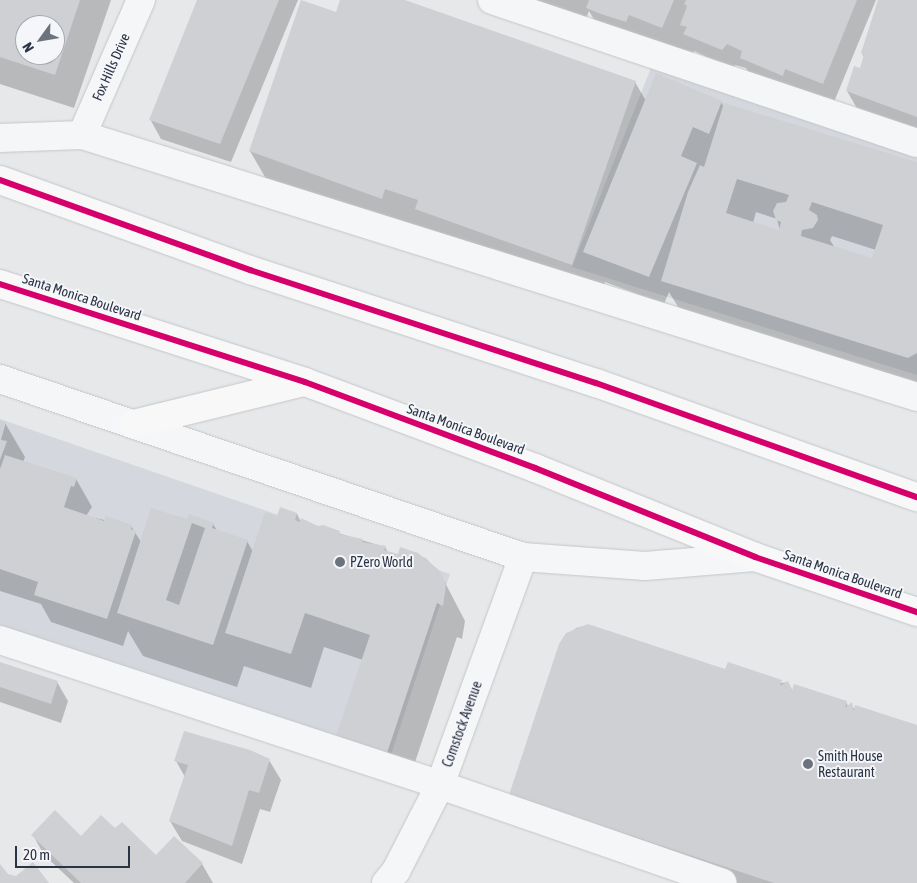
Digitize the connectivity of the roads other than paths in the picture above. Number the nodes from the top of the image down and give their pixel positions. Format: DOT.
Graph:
graph roads {
  1 [pos="141,0"];
  2 [pos="492,0"];
  3 [pos="82,135"];
  4 [pos="0,138"];
  5 [pos="917,143"];
  6 [pos="0,180"];
  7 [pos="0,284"];
  8 [pos="0,379"];
  9 [pos="305,382"];
  10 [pos="917,397"];
  11 [pos="133,424"];
  12 [pos="917,497"];
  13 [pos="523,557"];
  14 [pos="755,557"];
  15 [pos="917,612"];
  16 [pos="0,640"];
  17 [pos="440,785"];
  18 [pos="386,883"];
  19 [pos="723,883"];
  1 -- 3 [label="street, Fox Hills Drive"];
  2 -- 5 [label="street"];
  3 -- 4 [label="street"];
  3 -- 10 [label="street"];
  6 -- 12 [label="main road"];
  7 -- 9 [label="main road, Santa Monica Boulevard"];
  8 -- 11 [label="street, Santa Monica Boulevard"];
  9 -- 11 [label="main road"];
  9 -- 14 [label="main road, Santa Monica Boulevard"];
  11 -- 13 [label="street, Santa Monica Boulevard"];
  13 -- 14 [label="street, Santa Monica Boulevard"];
  13 -- 17 [label="street, Comstock Avenue"];
  14 -- 15 [label="main road, Santa Monica Boulevard"];
  16 -- 17 [label="street"];
  17 -- 18 [label="street, Comstock Avenue"];
  17 -- 19 [label="street"];
}
